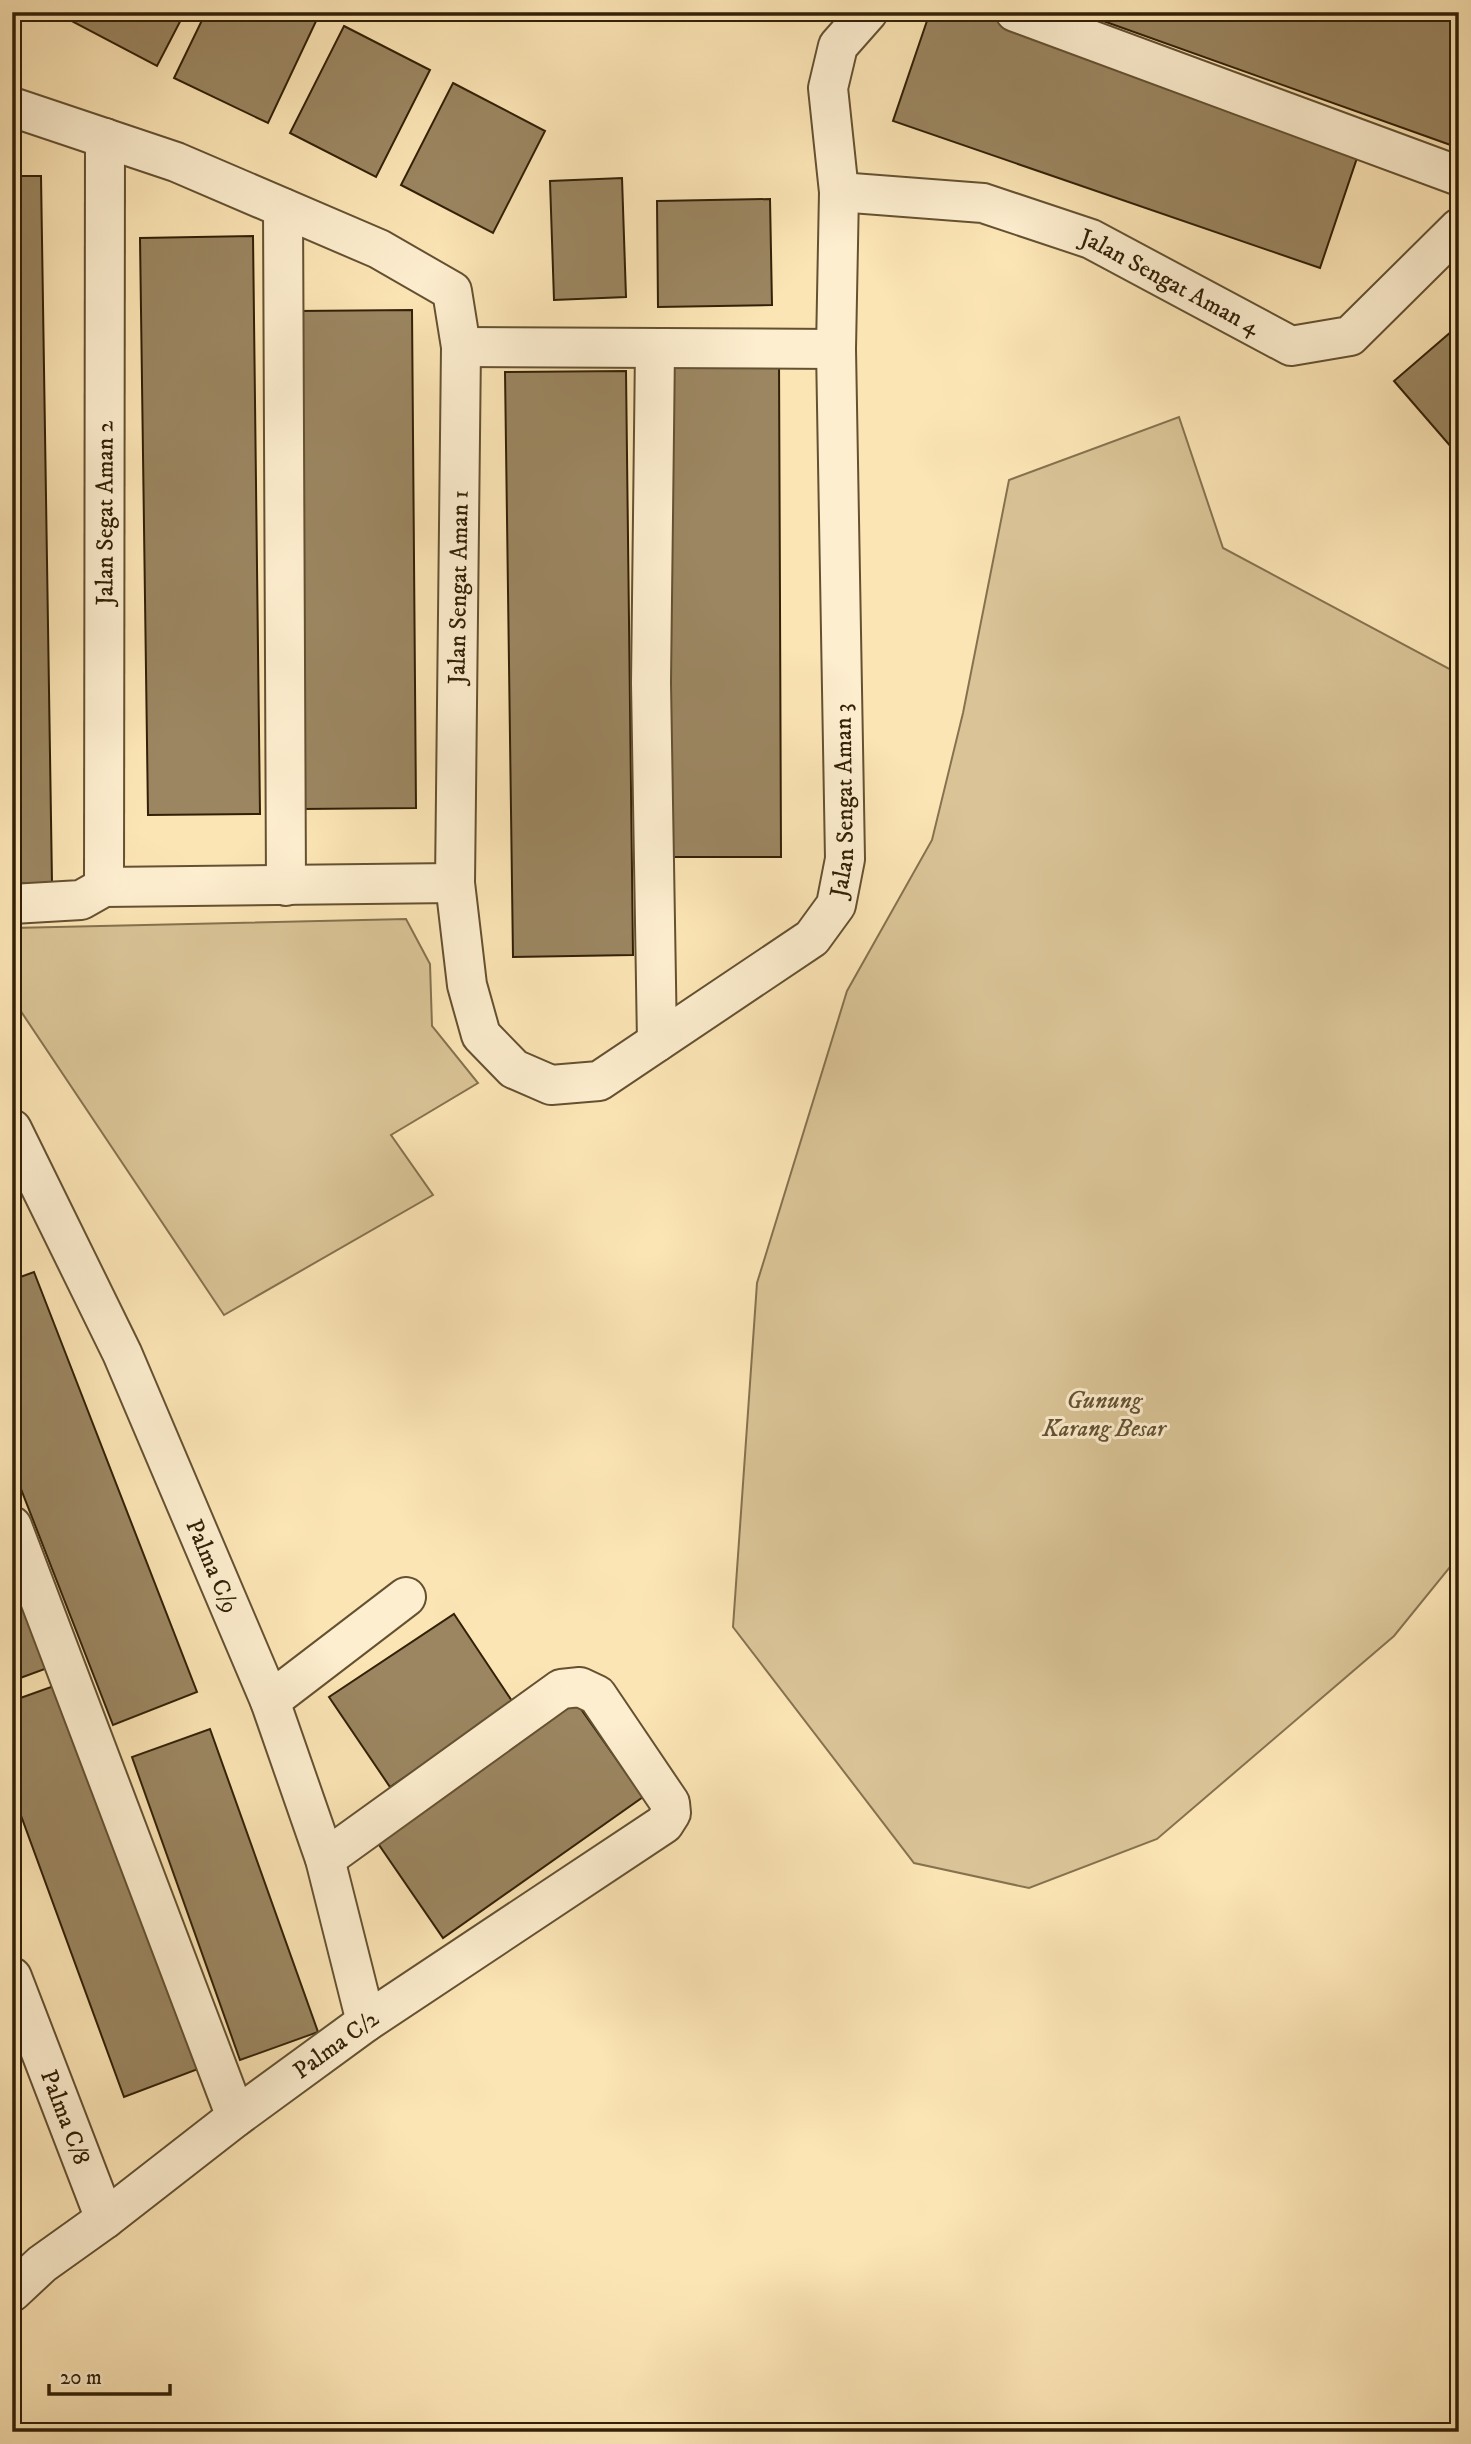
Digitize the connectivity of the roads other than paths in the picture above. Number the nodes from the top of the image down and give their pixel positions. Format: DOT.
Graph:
graph roads {
  1 [pos="868,12"];
  2 [pos="1015,12"];
  3 [pos="12,107"];
  4 [pos="105,138"];
  5 [pos="1459,176"];
  6 [pos="839,192"];
  7 [pos="284,208"];
  8 [pos="1459,228"];
  9 [pos="461,347"];
  10 [pos="654,349"];
  11 [pos="836,349"];
  12 [pos="455,883"];
  13 [pos="286,886"];
  14 [pos="104,887"];
  15 [pos="12,904"];
  16 [pos="657,1042"];
  17 [pos="12,1129"];
  18 [pos="12,1526"];
  19 [pos="406,1597"];
  20 [pos="270,1701"];
  21 [pos="325,1859"];
  22 [pos="12,1977"];
  23 [pos="366,2022"];
  24 [pos="236,2117"];
  25 [pos="105,2219"];
  26 [pos="12,2292"];
  1 -- 6 [label="street, Jalan Sengat Aman 3"];
  2 -- 5 [label="street"];
  3 -- 4 [label="street"];
  4 -- 7 [label="street"];
  4 -- 14 [label="street, Jalan Segat Aman 2"];
  6 -- 8 [label="street, Jalan Sengat Aman 4"];
  6 -- 11 [label="street, Jalan Sengat Aman 3"];
  7 -- 9 [label="street, Jalan Sengat Aman 1"];
  7 -- 13 [label="street"];
  9 -- 10 [label="street"];
  9 -- 12 [label="street, Jalan Sengat Aman 1"];
  10 -- 11 [label="street"];
  10 -- 16 [label="street"];
  11 -- 16 [label="street, Jalan Sengat Aman 3"];
  12 -- 13 [label="street"];
  12 -- 16 [label="street, Jalan Sengat Aman 3"];
  13 -- 14 [label="street"];
  14 -- 15 [label="street"];
  17 -- 20 [label="street, Palma C/9"];
  18 -- 24 [label="street"];
  19 -- 20 [label="street"];
  20 -- 21 [label="street, Palma C/9"];
  21 -- 23 [label="street, Palma C/9"];
  21 -- 23 [label="street, Palma C/2"];
  22 -- 25 [label="street, Palma C/8"];
  23 -- 24 [label="street, Palma C/2"];
  24 -- 25 [label="street, Palma C/2"];
  25 -- 26 [label="street, Palma C/2"];
}
